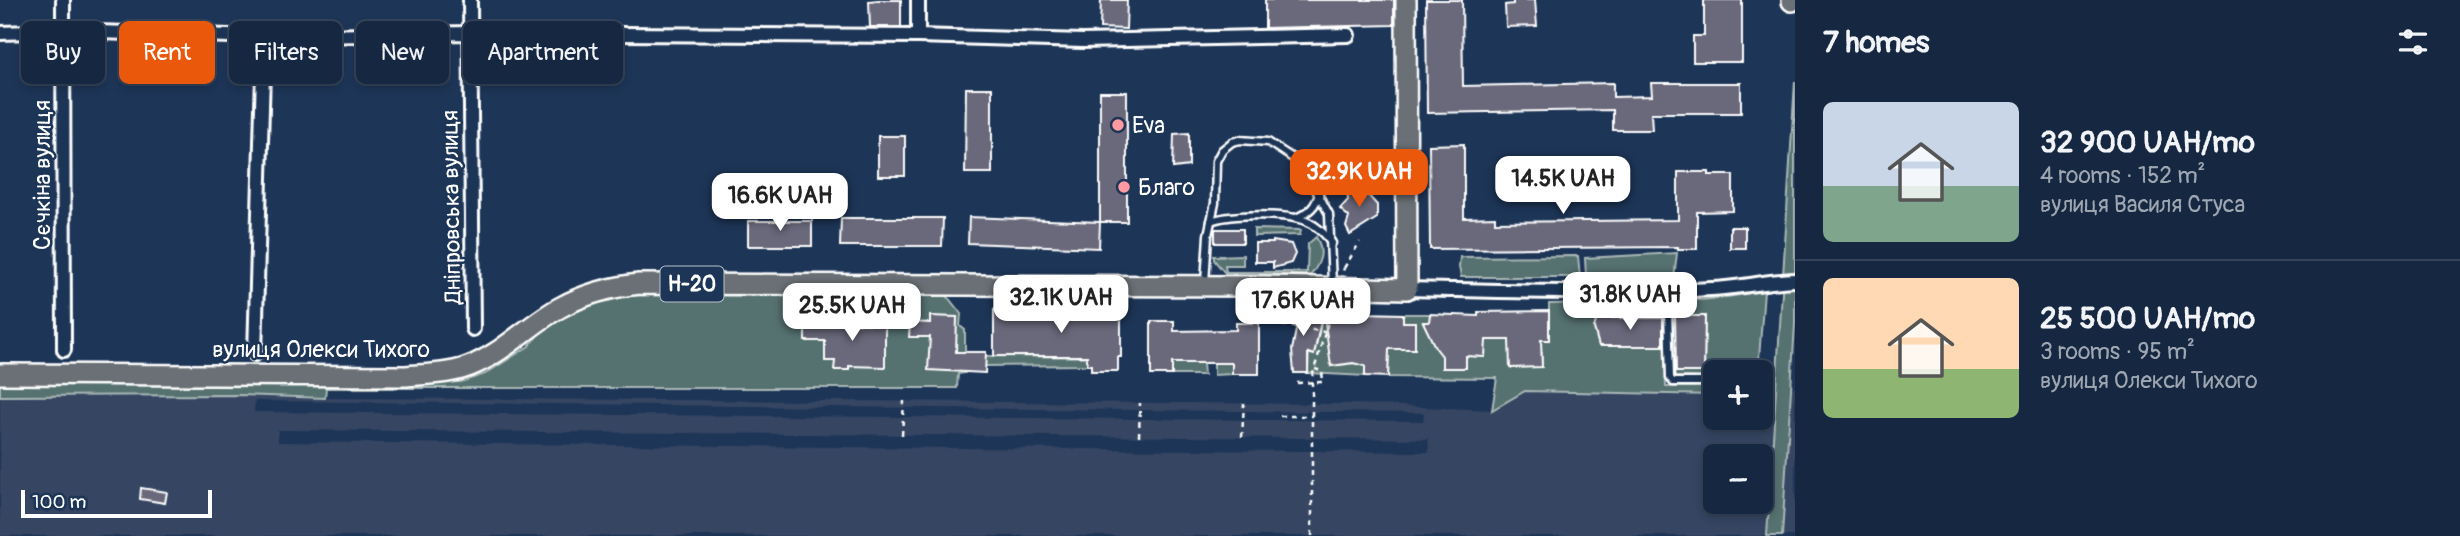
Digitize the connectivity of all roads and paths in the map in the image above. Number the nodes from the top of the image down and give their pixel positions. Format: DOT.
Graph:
graph roads {
  1 [pos="63,0"];
  2 [pos="470,0"];
  3 [pos="918,0"];
  4 [pos="1406,0"];
  5 [pos="62,21"];
  6 [pos="469,21"];
  7 [pos="21,32"];
  8 [pos="105,32"];
  9 [pos="0,33"];
  10 [pos="463,33"];
  11 [pos="623,34"];
  12 [pos="342,35"];
  13 [pos="1348,35"];
  14 [pos="229,36"];
  15 [pos="918,36"];
  16 [pos="62,84"];
  17 [pos="263,84"];
  18 [pos="470,84"];
  19 [pos="1319,193"];
  20 [pos="1297,218"];
  21 [pos="1211,221"];
  22 [pos="1360,242"];
  23 [pos="1332,243"];
  24 [pos="1795,280"];
  25 [pos="1204,285"];
  26 [pos="1332,287"];
  27 [pos="1407,289"];
  28 [pos="1587,291"];
  29 [pos="1282,325"];
  30 [pos="473,329"];
  31 [pos="1325,332"];
  32 [pos="64,350"];
  33 [pos="256,354"];
  34 [pos="1314,369"];
  35 [pos="0,374"];
  36 [pos="1703,382"];
  37 [pos="1297,383"];
  38 [pos="904,401"];
  39 [pos="1140,403"];
  40 [pos="1244,403"];
  41 [pos="1280,416"];
  42 [pos="1312,416"];
  43 [pos="902,435"];
  44 [pos="1139,436"];
  45 [pos="1242,437"];
  46 [pos="1312,536"];
  1 -- 5 [label="street, Сєчкіна вулиця"];
  2 -- 6 [label="street, Дніпровська вулиця"];
  3 -- 15 [label="street"];
  4 -- 27 [label="main road"];
  7 -- 9 [label="street"];
  8 -- 14 [label="street"];
  10 -- 12 [label="street"];
  11 -- 15 [label="street"];
  13 -- 15 [label="street"];
  16 -- 32 [label="street, Сєчкіна вулиця"];
  17 -- 33 [label="street"];
  18 -- 30 [label="street, Дніпровська вулиця"];
  19 -- 20 [label="lane"];
  19 -- 21 [label="lane"];
  19 -- 23 [label="lane"];
  20 -- 21 [label="lane"];
  20 -- 23 [label="lane"];
  21 -- 25 [label="lane"];
  22 -- 31 [label="path, bridge"];
  23 -- 26 [label="lane"];
  24 -- 28 [label="street, вулиця Олекси Тихого"];
  25 -- 26 [label="main road, вулиця Олекси Тихого / Н-20"];
  25 -- 35 [label="main road, вулиця Олекси Тихого / Н-20"];
  26 -- 27 [label="main road, вулиця Олекси Тихого / Н-20"];
  27 -- 28 [label="street, вулиця Олекси Тихого"];
  28 -- 36 [label="lane"];
  29 -- 31 [label="path"];
  31 -- 34 [label="path, bridge"];
  34 -- 37 [label="path"];
  34 -- 42 [label="path, bridge"];
  38 -- 43 [label="path"];
  39 -- 44 [label="path"];
  40 -- 45 [label="path"];
  41 -- 42 [label="path"];
  42 -- 46 [label="path, bridge"];
}
